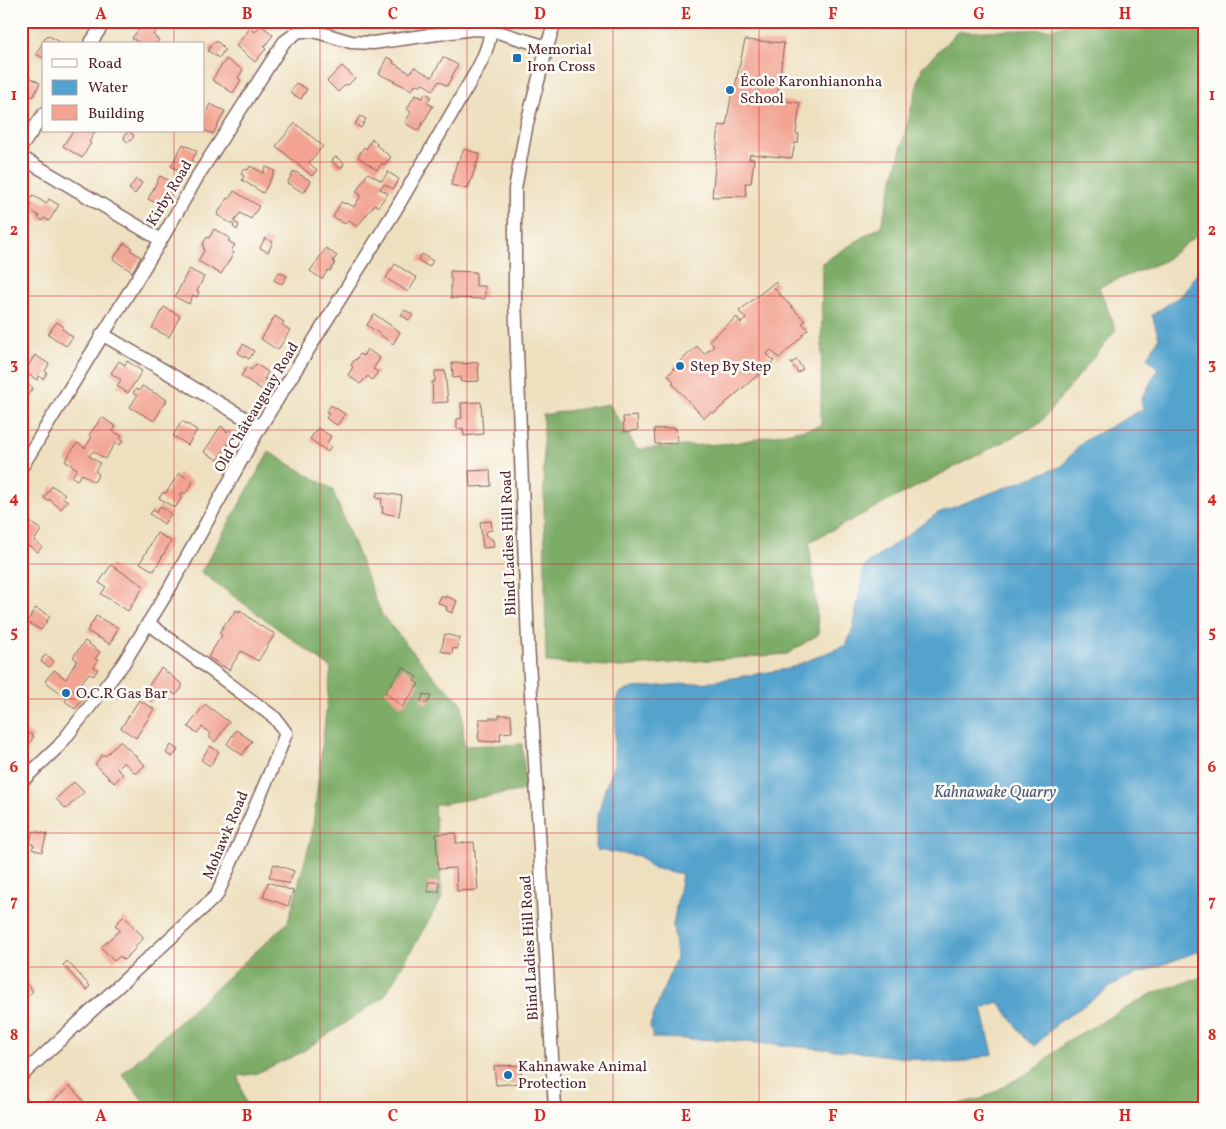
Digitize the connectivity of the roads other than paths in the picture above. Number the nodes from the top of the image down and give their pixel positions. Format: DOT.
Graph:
graph roads {
  1 [pos="105,21"];
  2 [pos="555,21"];
  3 [pos="491,25"];
  4 [pos="91,42"];
  5 [pos="547,47"];
  6 [pos="42,117"];
  7 [pos="21,147"];
  8 [pos="21,157"];
  9 [pos="160,240"];
  10 [pos="102,334"];
  11 [pos="260,427"];
  12 [pos="21,468"];
  13 [pos="148,623"];
  14 [pos="21,782"];
  15 [pos="21,1076"];
  16 [pos="21,1102"];
  17 [pos="26,1108"];
  18 [pos="555,1108"];
  1 -- 4 [label="street"];
  2 -- 5 [label="street, Blind Ladies Hill Road"];
  3 -- 5 [label="street"];
  3 -- 9 [label="street, Kirby Road"];
  3 -- 11 [label="street, Old Châteauguay Road"];
  5 -- 18 [label="street, Blind Ladies Hill Road"];
  6 -- 7 [label="street"];
  8 -- 9 [label="street"];
  9 -- 10 [label="street, Kirby Road"];
  10 -- 11 [label="street"];
  10 -- 12 [label="street, Kirby Road"];
  11 -- 13 [label="street, Old Châteauguay Road"];
  13 -- 14 [label="street, Old Châteauguay Road"];
  13 -- 15 [label="street, Mohawk Road"];
  16 -- 17 [label="street"];
}
